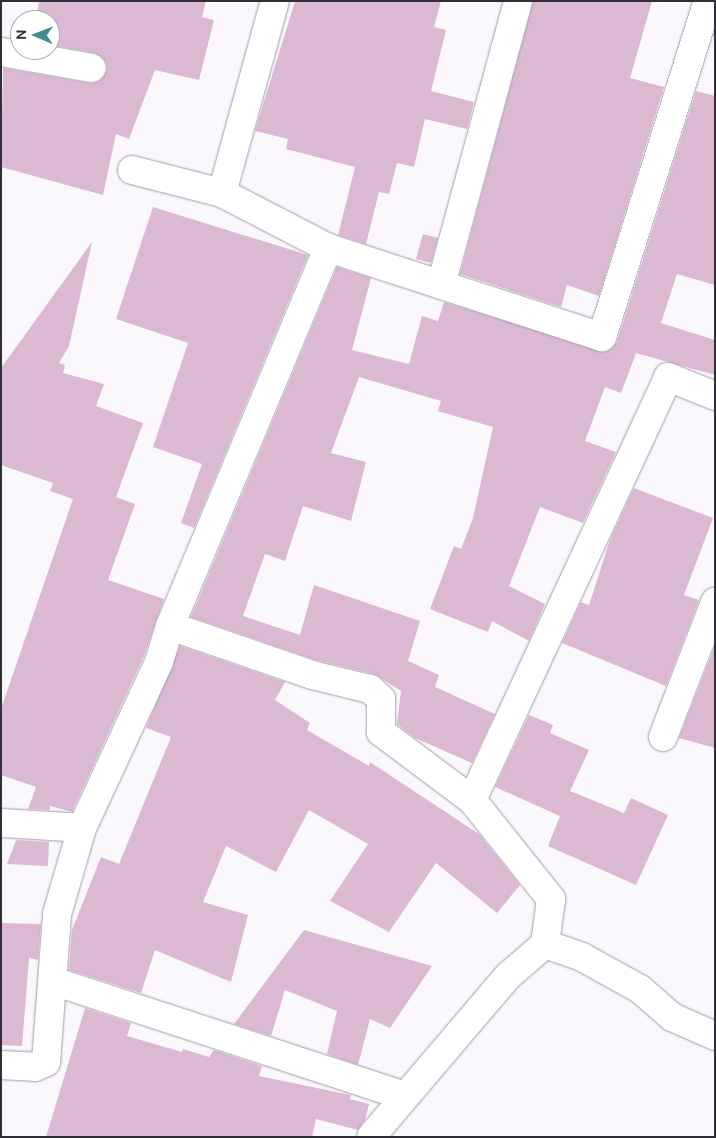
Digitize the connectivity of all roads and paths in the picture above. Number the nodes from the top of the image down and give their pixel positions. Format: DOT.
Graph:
graph roads {
  1 [pos="275,1"];
  2 [pos="518,1"];
  3 [pos="708,1"];
  4 [pos="1,52"];
  5 [pos="92,68"];
  6 [pos="132,170"];
  7 [pos="222,193"];
  8 [pos="328,248"];
  9 [pos="441,285"];
  10 [pos="715,396"];
  11 [pos="715,602"];
  12 [pos="170,626"];
  13 [pos="663,737"];
  14 [pos="472,800"];
  15 [pos="1,823"];
  16 [pos="82,828"];
  17 [pos="545,944"];
  18 [pos="53,981"];
  19 [pos="715,1036"];
  20 [pos="1,1065"];
  21 [pos="404,1096"];
  22 [pos="371,1137"];
  1 -- 7 [label="street"];
  2 -- 9 [label="street"];
  3 -- 9 [label="street"];
  4 -- 5 [label="street"];
  6 -- 7 [label="street"];
  7 -- 8 [label="street"];
  8 -- 9 [label="street"];
  8 -- 12 [label="street"];
  10 -- 14 [label="street"];
  11 -- 13 [label="street"];
  12 -- 14 [label="street"];
  12 -- 16 [label="street"];
  14 -- 17 [label="street"];
  15 -- 16 [label="street"];
  16 -- 18 [label="street"];
  17 -- 19 [label="street"];
  17 -- 21 [label="street"];
  18 -- 20 [label="street"];
  18 -- 21 [label="street"];
  21 -- 22 [label="street"];
}
